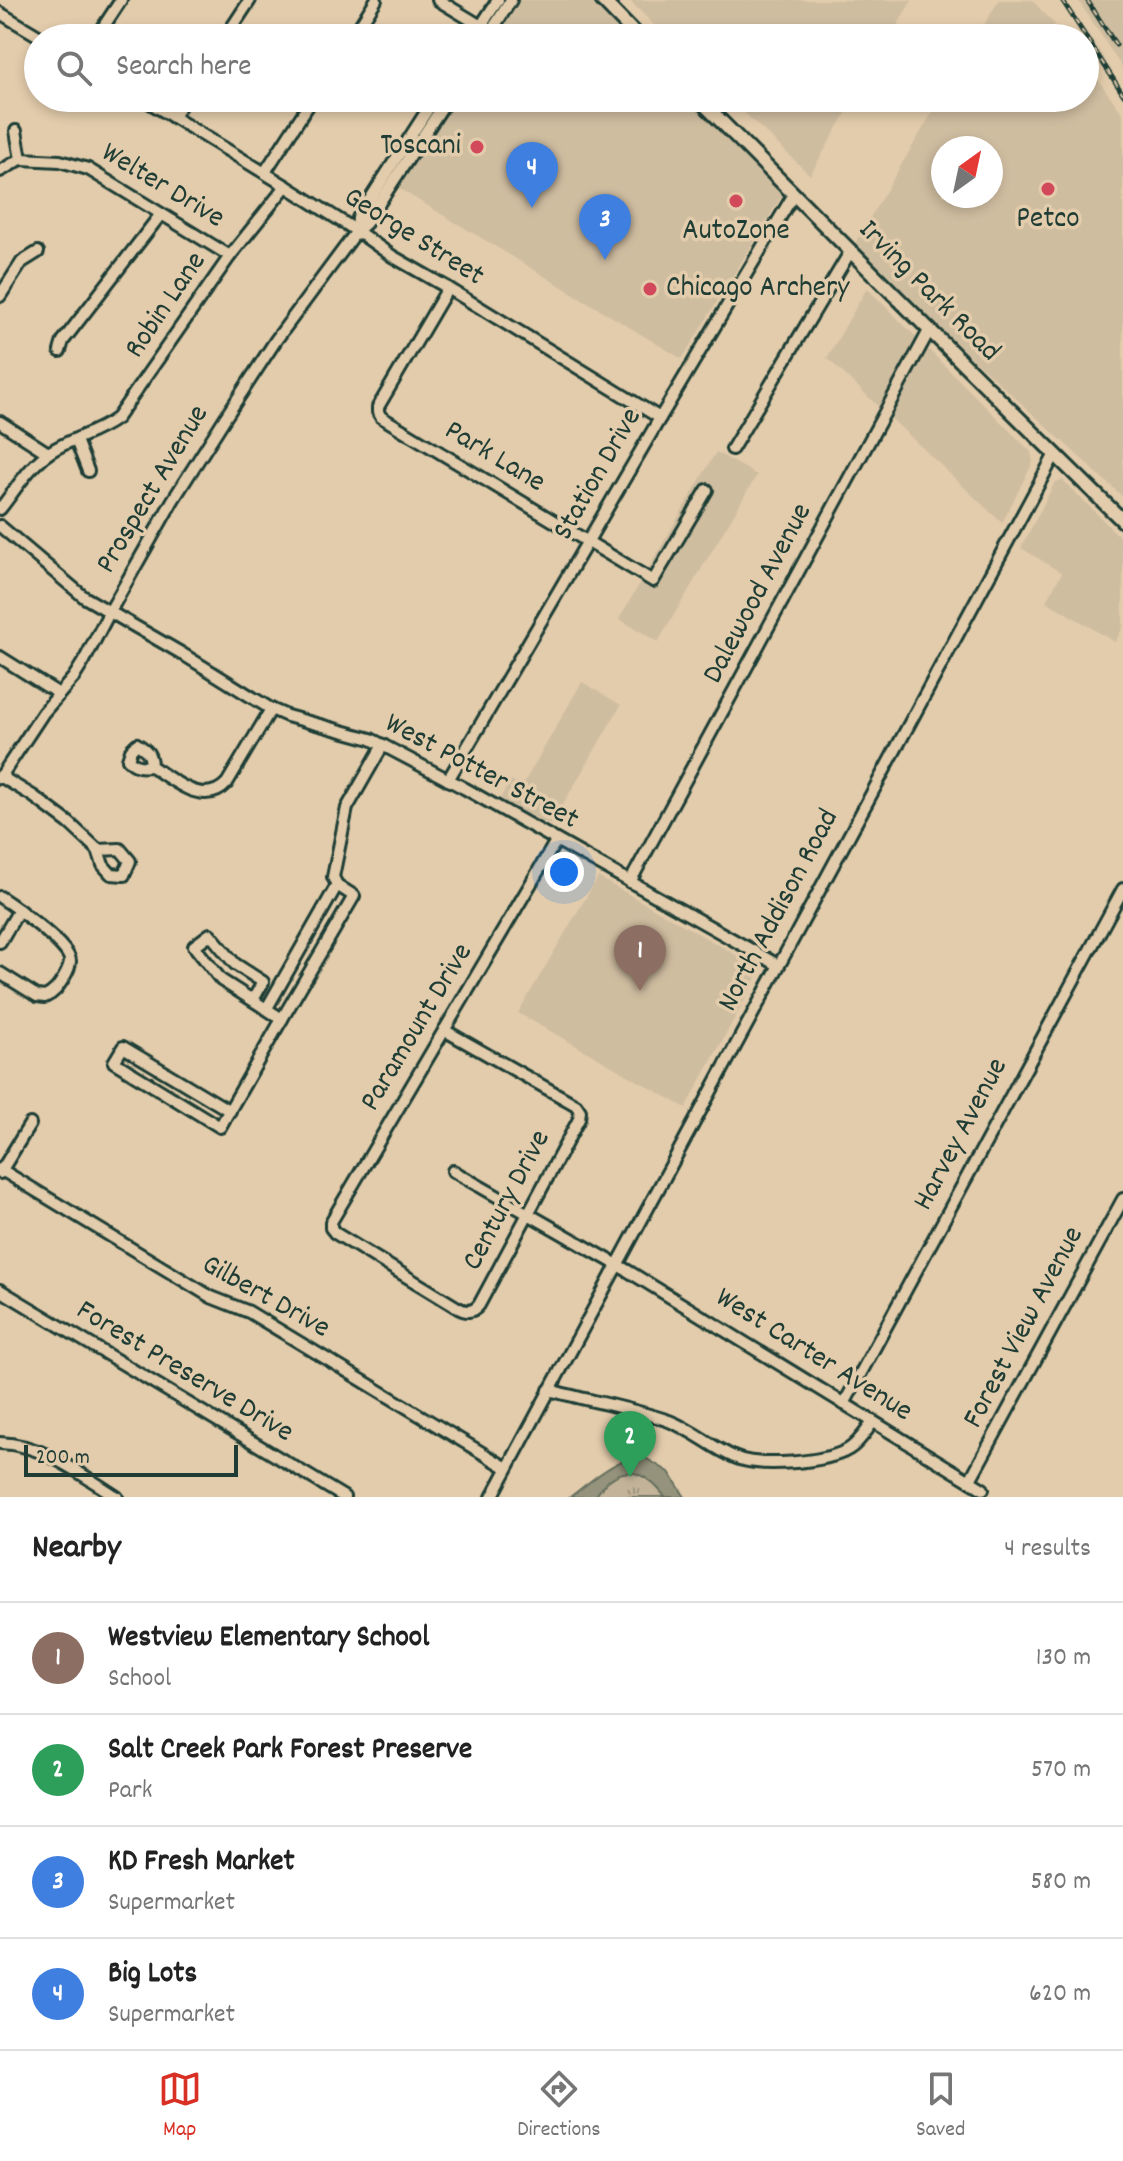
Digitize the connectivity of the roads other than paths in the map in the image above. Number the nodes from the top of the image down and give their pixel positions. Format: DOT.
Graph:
graph roads {
  1 [pos="121,0"];
  2 [pos="250,0"];
  3 [pos="376,0"];
  4 [pos="438,0"];
  5 [pos="498,0"];
  6 [pos="511,0"];
  7 [pos="602,0"];
  8 [pos="0,13"];
  9 [pos="105,24"];
  10 [pos="234,24"];
  11 [pos="361,24"];
  12 [pos="476,24"];
  13 [pos="489,24"];
  14 [pos="492,24"];
  15 [pos="625,24"];
  16 [pos="24,27"];
  17 [pos="165,112"];
  18 [pos="176,112"];
  19 [pos="304,112"];
  20 [pos="426,112"];
  21 [pos="439,112"];
  22 [pos="712,112"];
  23 [pos="173,117"];
  24 [pos="16,131"];
  25 [pos="21,159"];
  26 [pos="0,171"];
  27 [pos="265,172"];
  28 [pos="286,186"];
  29 [pos="794,194"];
  30 [pos="161,214"];
  31 [pos="357,231"];
  32 [pos="38,252"];
  33 [pos="850,252"];
  34 [pos="230,256"];
  35 [pos="448,288"];
  36 [pos="0,296"];
  37 [pos="930,329"];
  38 [pos="60,351"];
  39 [pos="660,418"];
  40 [pos="0,422"];
  41 [pos="76,440"];
  42 [pos="732,449"];
  43 [pos="48,453"];
  44 [pos="1055,454"];
  45 [pos="88,471"];
  46 [pos="707,490"];
  47 [pos="0,509"];
  48 [pos="1123,521"];
  49 [pos="0,526"];
  50 [pos="588,543"];
  51 [pos="109,613"];
  52 [pos="0,657"];
  53 [pos="59,694"];
  54 [pos="271,709"];
  55 [pos="383,745"];
  56 [pos="151,766"];
  57 [pos="0,777"];
  58 [pos="448,780"];
  59 [pos="556,841"];
  60 [pos="98,850"];
  61 [pos="630,882"];
  62 [pos="337,885"];
  63 [pos="1123,889"];
  64 [pos="0,897"];
  65 [pos="19,910"];
  66 [pos="0,942"];
  67 [pos="778,965"];
  68 [pos="0,973"];
  69 [pos="253,1000"];
  70 [pos="267,1008"];
  71 [pos="282,1019"];
  72 [pos="444,1030"];
  73 [pos="230,1111"];
  74 [pos="30,1124"];
  75 [pos="1,1171"];
  76 [pos="453,1171"];
  77 [pos="1123,1199"];
  78 [pos="528,1214"];
  79 [pos="617,1264"];
  80 [pos="0,1290"];
  81 [pos="473,1311"];
  82 [pos="549,1390"];
  83 [pos="844,1404"];
  84 [pos="873,1422"];
  85 [pos="0,1443"];
  86 [pos="507,1468"];
  87 [pos="970,1480"];
  88 [pos="983,1489"];
  89 [pos="117,1497"];
  90 [pos="344,1497"];
  91 [pos="492,1497"];
  1 -- 9 [label="street"];
  2 -- 10 [label="street"];
  3 -- 11 [label="street"];
  4 -- 12 [label="street"];
  5 -- 13 [label="street"];
  6 -- 14 [label="street"];
  7 -- 15 [label="main road"];
  8 -- 16 [label="street"];
  17 -- 23 [label="street, George Street"];
  18 -- 23 [label="street"];
  19 -- 27 [label="street"];
  20 -- 31 [label="street, Prospect Avenue"];
  21 -- 31 [label="street, Prospect Avenue"];
  22 -- 29 [label="main road, Irving Park Road"];
  23 -- 27 [label="street, George Street"];
  24 -- 25 [label="street"];
  25 -- 26 [label="street"];
  25 -- 30 [label="street, Welter Drive"];
  27 -- 28 [label="street, George Street"];
  28 -- 31 [label="street, George Street"];
  28 -- 34 [label="street, Robin Lane"];
  29 -- 33 [label="main road, Irving Park Road"];
  29 -- 39 [label="street, Station Drive"];
  30 -- 34 [label="street, Welter Drive"];
  30 -- 38 [label="street"];
  31 -- 35 [label="street, George Street"];
  31 -- 51 [label="street, Prospect Avenue"];
  32 -- 36 [label="street"];
  33 -- 37 [label="main road, Irving Park Road"];
  33 -- 42 [label="street"];
  34 -- 41 [label="street, Robin Lane"];
  35 -- 39 [label="street, George Street"];
  35 -- 50 [label="street, Park Lane"];
  37 -- 44 [label="main road, Irving Park Road"];
  37 -- 61 [label="street, Dalewood Avenue"];
  39 -- 50 [label="street, Station Drive"];
  40 -- 43 [label="street"];
  41 -- 43 [label="street, Robin Lane"];
  41 -- 45 [label="street"];
  43 -- 47 [label="street, Robin Lane"];
  44 -- 48 [label="main road, Irving Park Road"];
  44 -- 67 [label="street, North Addison Road"];
  46 -- 50 [label="street, Park Lane"];
  49 -- 51 [label="street, West Potter Street"];
  50 -- 58 [label="street, Station Drive"];
  51 -- 53 [label="street, Prospect Avenue"];
  51 -- 54 [label="street, West Potter Street"];
  52 -- 53 [label="street"];
  53 -- 57 [label="street, Prospect Avenue"];
  54 -- 55 [label="street, West Potter Street"];
  54 -- 56 [label="street"];
  55 -- 58 [label="street, West Potter Street"];
  55 -- 62 [label="street"];
  57 -- 60 [label="street"];
  58 -- 59 [label="street, West Potter Street"];
  59 -- 61 [label="street, West Potter Street"];
  59 -- 72 [label="street, Paramount Drive"];
  61 -- 67 [label="street, West Potter Street"];
  62 -- 70 [label="street"];
  62 -- 71 [label="street"];
  63 -- 83 [label="street, Harvey Avenue"];
  64 -- 65 [label="street"];
  65 -- 66 [label="street"];
  65 -- 68 [label="street"];
  67 -- 79 [label="street, North Addison Road"];
  69 -- 69 [label="street"];
  69 -- 70 [label="street"];
  70 -- 71 [label="street"];
  71 -- 73 [label="street"];
  72 -- 78 [label="street, Century Drive"];
  72 -- 81 [label="street, Paramount Drive"];
  73 -- 73 [label="street"];
  74 -- 75 [label="street"];
  75 -- 86 [label="street, Gilbert Drive"];
  76 -- 78 [label="street, West Carter Avenue"];
  77 -- 87 [label="street, Forest View Avenue"];
  78 -- 79 [label="street, West Carter Avenue"];
  78 -- 81 [label="street, Century Drive"];
  79 -- 82 [label="street, North Addison Road"];
  79 -- 83 [label="street, West Carter Avenue"];
  80 -- 90 [label="street, Forest Preserve Drive"];
  82 -- 84 [label="street"];
  82 -- 86 [label="street, North Addison Road"];
  83 -- 84 [label="street, West Carter Avenue"];
  84 -- 87 [label="street, West Carter Avenue"];
  85 -- 89 [label="street"];
  86 -- 91 [label="street, North Addison Road"];
  87 -- 88 [label="street, West Carter Avenue"];
}
